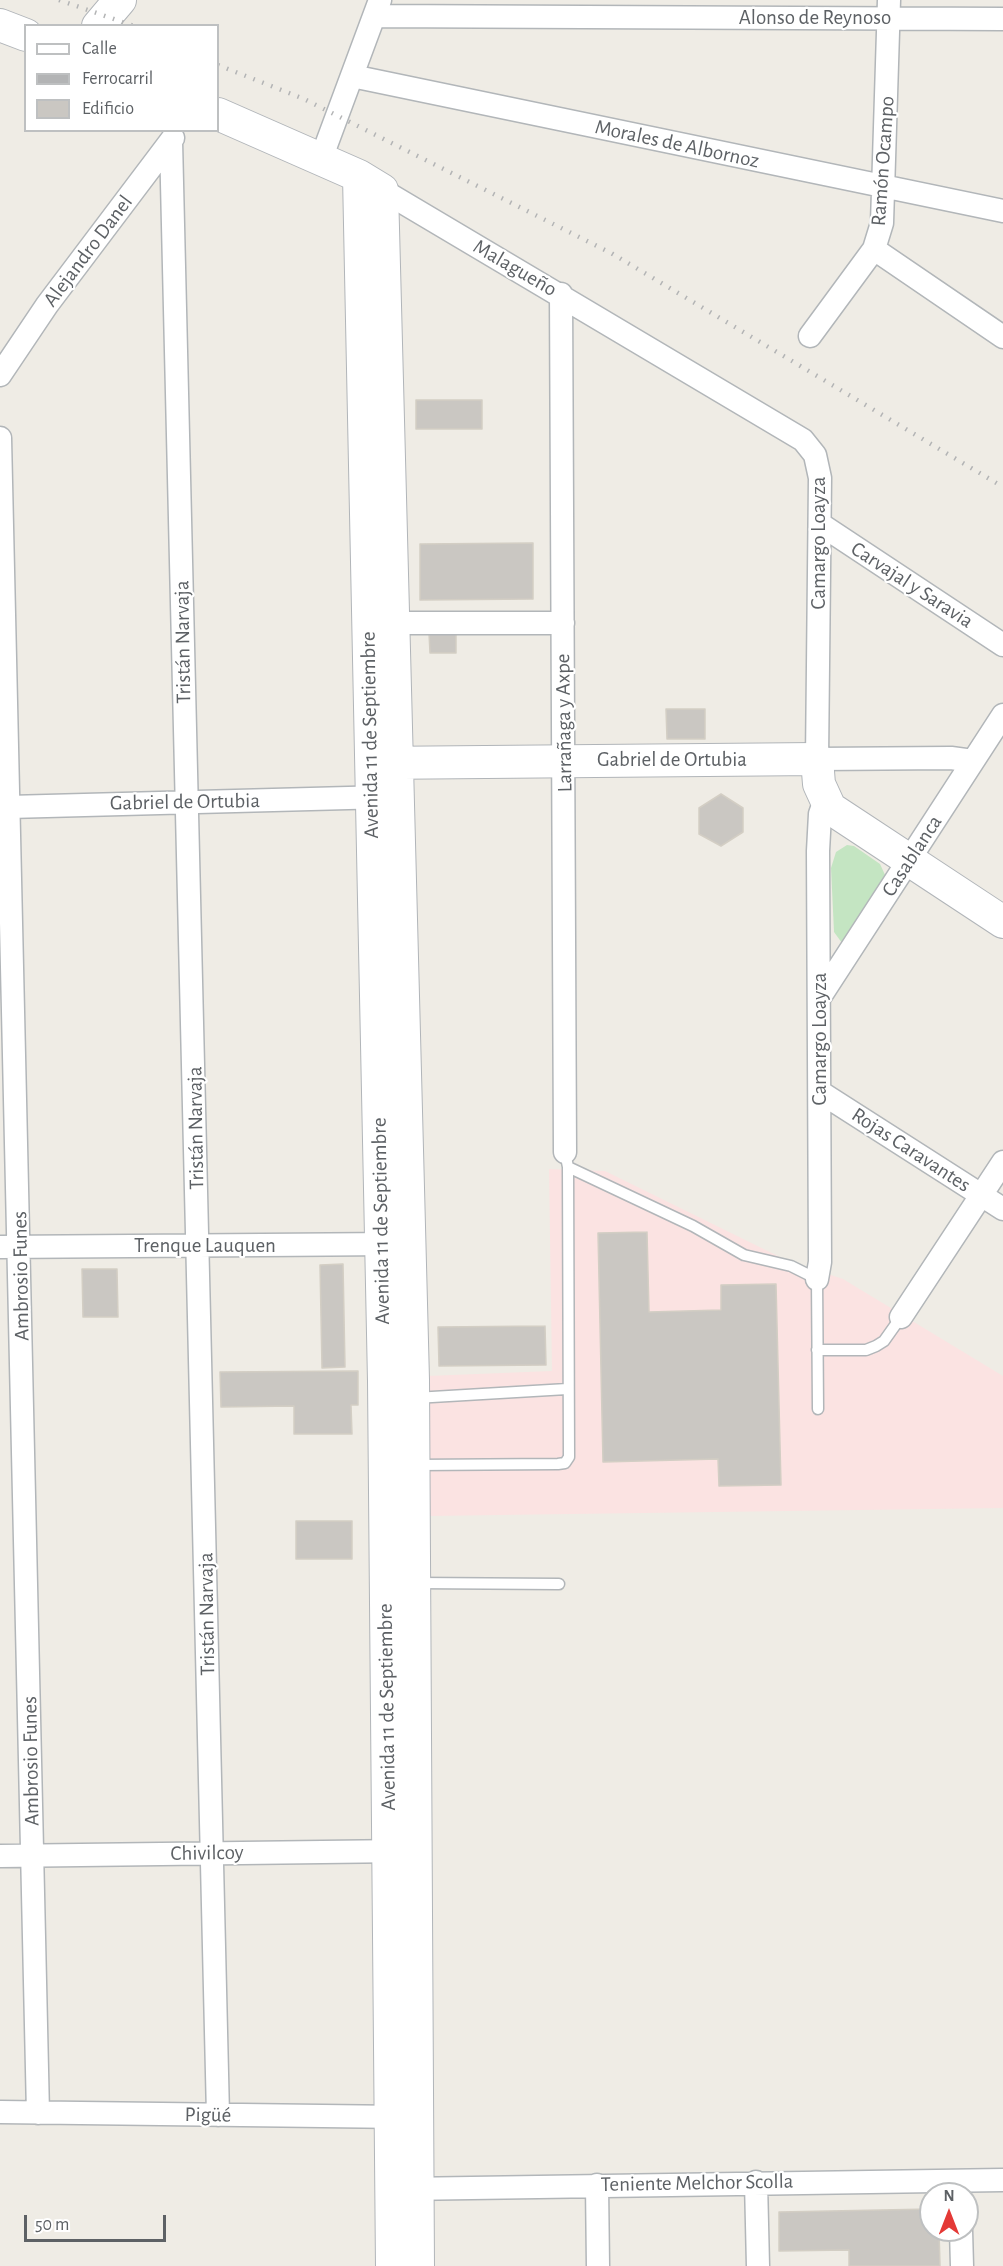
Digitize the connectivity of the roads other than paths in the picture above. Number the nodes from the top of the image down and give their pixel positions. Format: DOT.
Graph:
graph roads {
  1 [pos="120,0"];
  2 [pos="377,8"];
  3 [pos="889,9"];
  4 [pos="1003,19"];
  5 [pos="100,24"];
  6 [pos="0,25"];
  7 [pos="24,34"];
  8 [pos="352,76"];
  9 [pos="219,114"];
  10 [pos="175,136"];
  11 [pos="321,159"];
  12 [pos="370,183"];
  13 [pos="885,188"];
  14 [pos="1003,211"];
  15 [pos="874,249"];
  16 [pos="561,294"];
  17 [pos="810,336"];
  18 [pos="1003,337"];
  19 [pos="0,375"];
  20 [pos="0,438"];
  21 [pos="803,440"];
  22 [pos="820,525"];
  23 [pos="393,623"];
  24 [pos="562,623"];
  25 [pos="1003,645"];
  26 [pos="1003,716"];
  27 [pos="4,727"];
  28 [pos="817,759"];
  29 [pos="564,761"];
  30 [pos="973,761"];
  31 [pos="383,763"];
  32 [pos="384,797"];
  33 [pos="825,800"];
  34 [pos="188,802"];
  35 [pos="9,807"];
  36 [pos="909,861"];
  37 [pos="6,903"];
  38 [pos="1003,922"];
  39 [pos="820,998"];
  40 [pos="820,1092"];
  41 [pos="567,1160"];
  42 [pos="1003,1162"];
  43 [pos="981,1195"];
  44 [pos="1003,1209"];
  45 [pos="394,1244"];
  46 [pos="199,1246"];
  47 [pos="10,1247"];
  48 [pos="818,1279"];
  49 [pos="901,1317"];
  50 [pos="817,1350"];
  51 [pos="567,1389"];
  52 [pos="399,1398"];
  53 [pos="818,1409"];
  54 [pos="399,1465"];
  55 [pos="400,1583"];
  56 [pos="559,1584"];
  57 [pos="401,1851"];
  58 [pos="212,1853"];
  59 [pos="33,1855"];
  60 [pos="0,1856"];
  61 [pos="0,2112"];
  62 [pos="38,2113"];
  63 [pos="218,2115"];
  64 [pos="402,2117"];
  65 [pos="1003,2181"];
  66 [pos="756,2182"];
  67 [pos="597,2185"];
  68 [pos="979,2185"];
  69 [pos="919,2187"];
  70 [pos="404,2189"];
  71 [pos="961,2242"];
  72 [pos="392,2266"];
  73 [pos="418,2266"];
  74 [pos="598,2266"];
  75 [pos="758,2266"];
  76 [pos="962,2266"];
  1 -- 5 [label="main road"];
  2 -- 3 [label="street, Alonso de Reynoso"];
  2 -- 8 [label="street"];
  3 -- 4 [label="street, Alonso de Reynoso"];
  3 -- 13 [label="street, Ramón Ocampo"];
  6 -- 7 [label="main road"];
  8 -- 11 [label="street"];
  8 -- 13 [label="street, Morales de Albornoz"];
  9 -- 11 [label="main road, Malagueño"];
  10 -- 19 [label="street, Alejandro Danel"];
  10 -- 34 [label="street, Tristán Narvaja"];
  11 -- 12 [label="main road, Malagueño"];
  12 -- 16 [label="street, Malagueño"];
  12 -- 23 [label="main road, Avenida 11 de Septiembre"];
  12 -- 31 [label="main road, Avenida 11 de Septiembre"];
  13 -- 14 [label="street, Morales de Albornoz"];
  13 -- 15 [label="street, Ramón Ocampo"];
  15 -- 17 [label="street, Ramón Ocampo"];
  15 -- 18 [label="street"];
  16 -- 21 [label="street, Malagueño"];
  16 -- 24 [label="street, Larrañaga y Axpe"];
  20 -- 27 [label="street, Ambrosio Funes"];
  21 -- 22 [label="street, Camargo Loayza"];
  22 -- 25 [label="street, Carvajal y Saravia"];
  22 -- 28 [label="street, Camargo Loayza"];
  23 -- 24 [label="street"];
  23 -- 31 [label="main road, Avenida 11 de Septiembre"];
  24 -- 29 [label="street, Larrañaga y Axpe"];
  26 -- 30 [label="street, Casablanca"];
  27 -- 35 [label="street, Ambrosio Funes"];
  28 -- 29 [label="main road, Gabriel de Ortubia"];
  28 -- 30 [label="street, Gabriel de Ortubia"];
  28 -- 33 [label="main road"];
  29 -- 31 [label="main road, Gabriel de Ortubia"];
  29 -- 41 [label="street, Larrañaga y Axpe"];
  30 -- 36 [label="street, Casablanca"];
  31 -- 32 [label="main road, Avenida 11 de Septiembre"];
  32 -- 34 [label="street, Gabriel de Ortubia"];
  32 -- 45 [label="main road, Avenida 11 de Septiembre"];
  33 -- 36 [label="main road"];
  33 -- 39 [label="street, Camargo Loayza"];
  34 -- 35 [label="street, Gabriel de Ortubia"];
  34 -- 46 [label="street, Tristán Narvaja"];
  35 -- 37 [label="street, Ambrosio Funes"];
  36 -- 38 [label="main road"];
  36 -- 39 [label="street, Casablanca"];
  37 -- 47 [label="street, Ambrosio Funes"];
  39 -- 40 [label="street, Camargo Loayza"];
  40 -- 43 [label="street, Rojas Caravantes"];
  40 -- 48 [label="street, Camargo Loayza"];
  41 -- 48 [label="lane"];
  41 -- 51 [label="lane"];
  42 -- 43 [label="street"];
  43 -- 44 [label="street, Rojas Caravantes"];
  43 -- 49 [label="street"];
  45 -- 46 [label="street, Trenque Lauquen"];
  45 -- 52 [label="main road, Avenida 11 de Septiembre"];
  46 -- 47 [label="street, Trenque Lauquen"];
  46 -- 58 [label="street, Tristán Narvaja"];
  47 -- 59 [label="street, Ambrosio Funes"];
  48 -- 50 [label="lane"];
  49 -- 50 [label="lane"];
  50 -- 53 [label="lane"];
  51 -- 52 [label="lane"];
  51 -- 54 [label="lane"];
  52 -- 54 [label="main road, Avenida 11 de Septiembre"];
  54 -- 55 [label="main road, Avenida 11 de Septiembre"];
  55 -- 56 [label="lane"];
  55 -- 57 [label="main road, Avenida 11 de Septiembre"];
  57 -- 58 [label="street, Chivilcoy"];
  57 -- 64 [label="main road, Avenida 11 de Septiembre"];
  58 -- 59 [label="street, Chivilcoy"];
  58 -- 63 [label="street, Tristán Narvaja"];
  59 -- 60 [label="street, Chivilcoy"];
  59 -- 62 [label="street, Ambrosio Funes"];
  61 -- 62 [label="street, Pigüé"];
  62 -- 63 [label="street, Pigüé"];
  63 -- 64 [label="street, Pigüé"];
  64 -- 70 [label="main road, Avenida 11 de Septiembre"];
  65 -- 68 [label="street, Teniente Melchor Scolla"];
  66 -- 67 [label="street, Teniente Melchor Scolla"];
  66 -- 69 [label="street, Teniente Melchor Scolla"];
  66 -- 75 [label="street"];
  67 -- 70 [label="street, Teniente Melchor Scolla"];
  67 -- 74 [label="street"];
  70 -- 72 [label="main road, Avenida 11 de Septiembre"];
  70 -- 73 [label="main road, Avenida 11 de Septiembre"];
  71 -- 76 [label="street"];
}
